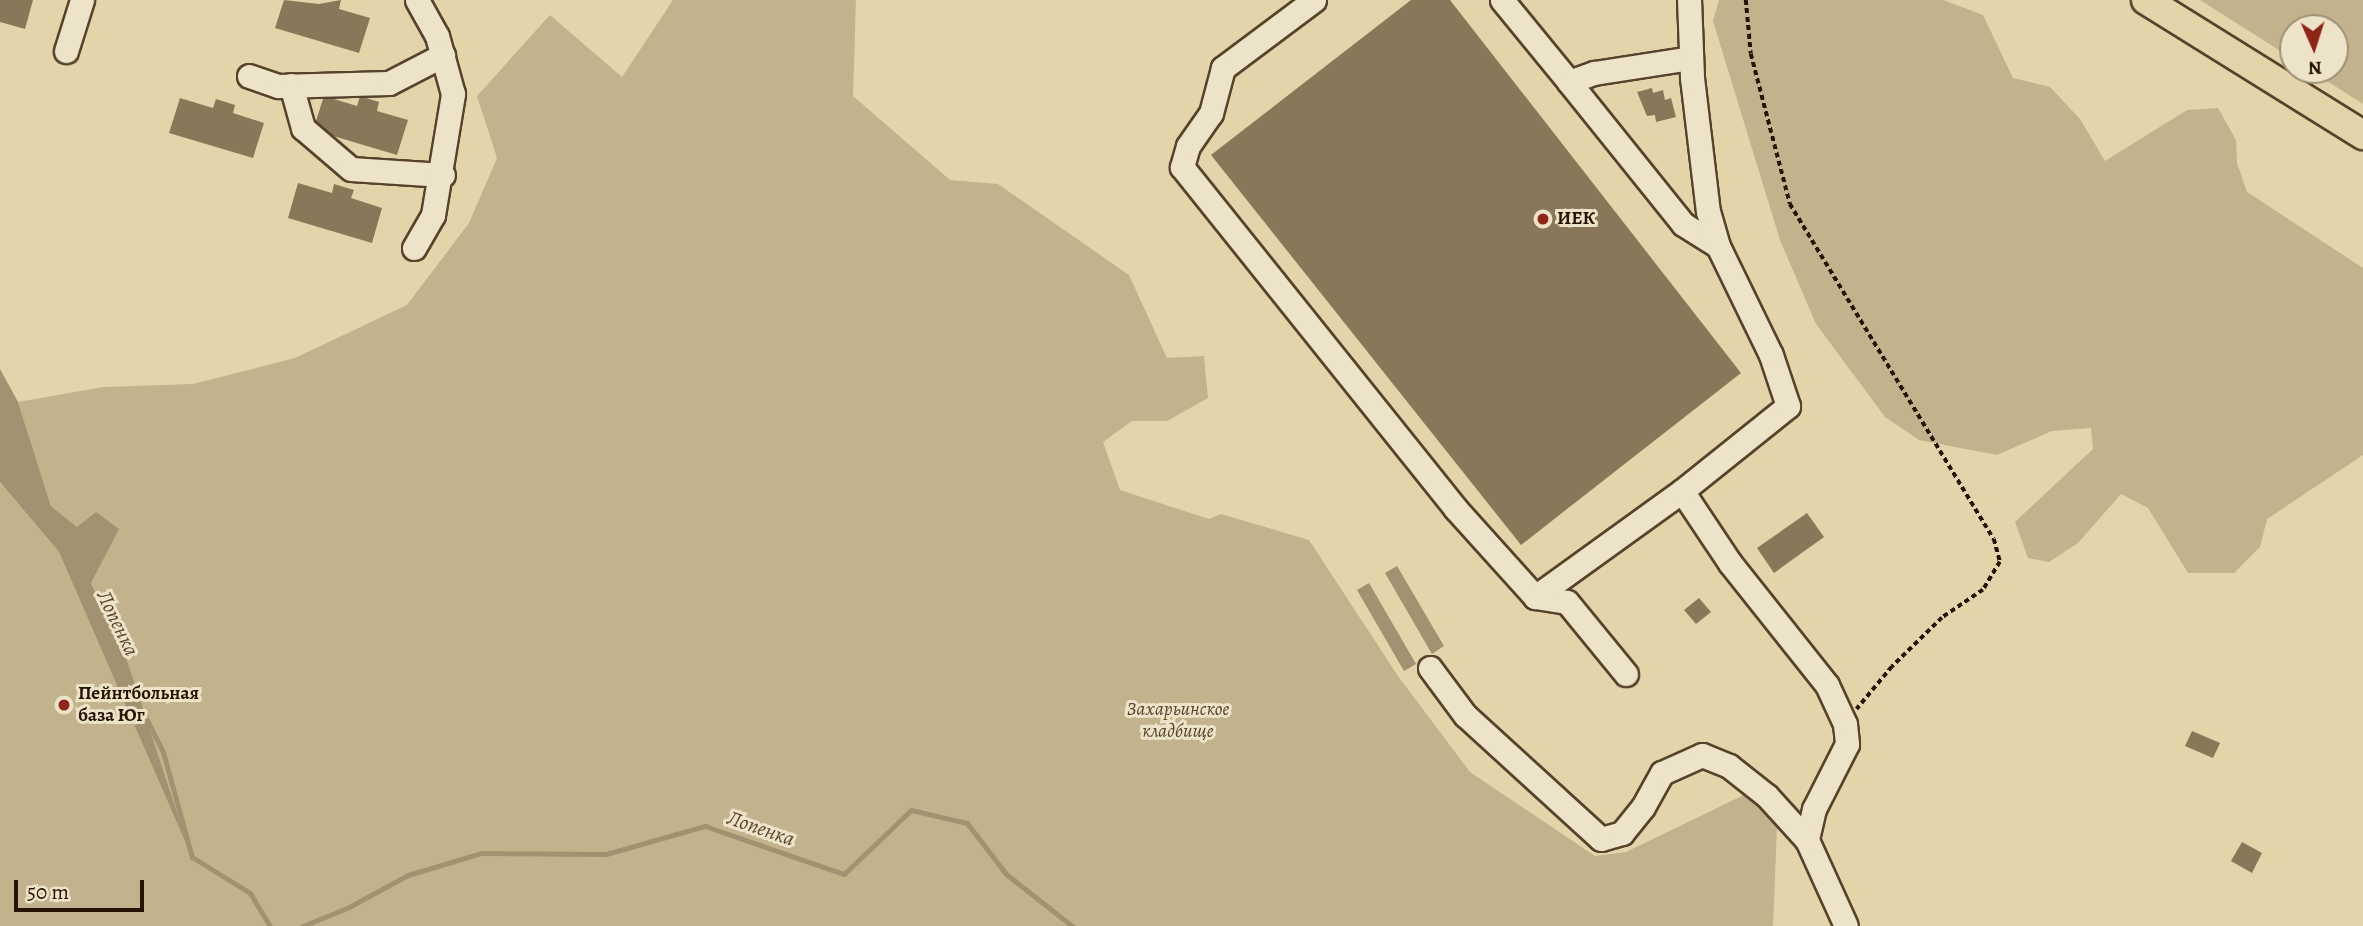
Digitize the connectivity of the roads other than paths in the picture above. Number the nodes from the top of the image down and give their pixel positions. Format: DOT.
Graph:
graph roads {
  1 [pos="82,0"];
  2 [pos="417,0"];
  3 [pos="1314,0"];
  4 [pos="1502,0"];
  5 [pos="1689,0"];
  6 [pos="2146,0"];
  7 [pos="66,51"];
  8 [pos="443,55"];
  9 [pos="1691,58"];
  10 [pos="249,76"];
  11 [pos="1569,82"];
  12 [pos="291,85"];
  13 [pos="2363,135"];
  14 [pos="443,175"];
  15 [pos="1718,246"];
  16 [pos="414,248"];
  17 [pos="1682,491"];
  18 [pos="1535,597"];
  19 [pos="1430,668"];
  20 [pos="1626,674"];
  21 [pos="1807,840"];
  22 [pos="1846,926"];
  1 -- 7 [label="lane"];
  2 -- 8 [label="lane"];
  3 -- 18 [label="lane"];
  4 -- 11 [label="lane"];
  5 -- 9 [label="lane"];
  6 -- 13 [label="main road"];
  8 -- 12 [label="lane"];
  8 -- 14 [label="lane"];
  9 -- 11 [label="lane"];
  9 -- 15 [label="lane"];
  10 -- 12 [label="lane"];
  11 -- 15 [label="lane"];
  12 -- 14 [label="lane"];
  14 -- 16 [label="lane"];
  15 -- 17 [label="lane"];
  17 -- 18 [label="lane"];
  17 -- 21 [label="lane"];
  18 -- 20 [label="lane"];
  19 -- 21 [label="lane"];
  21 -- 22 [label="lane"];
}
